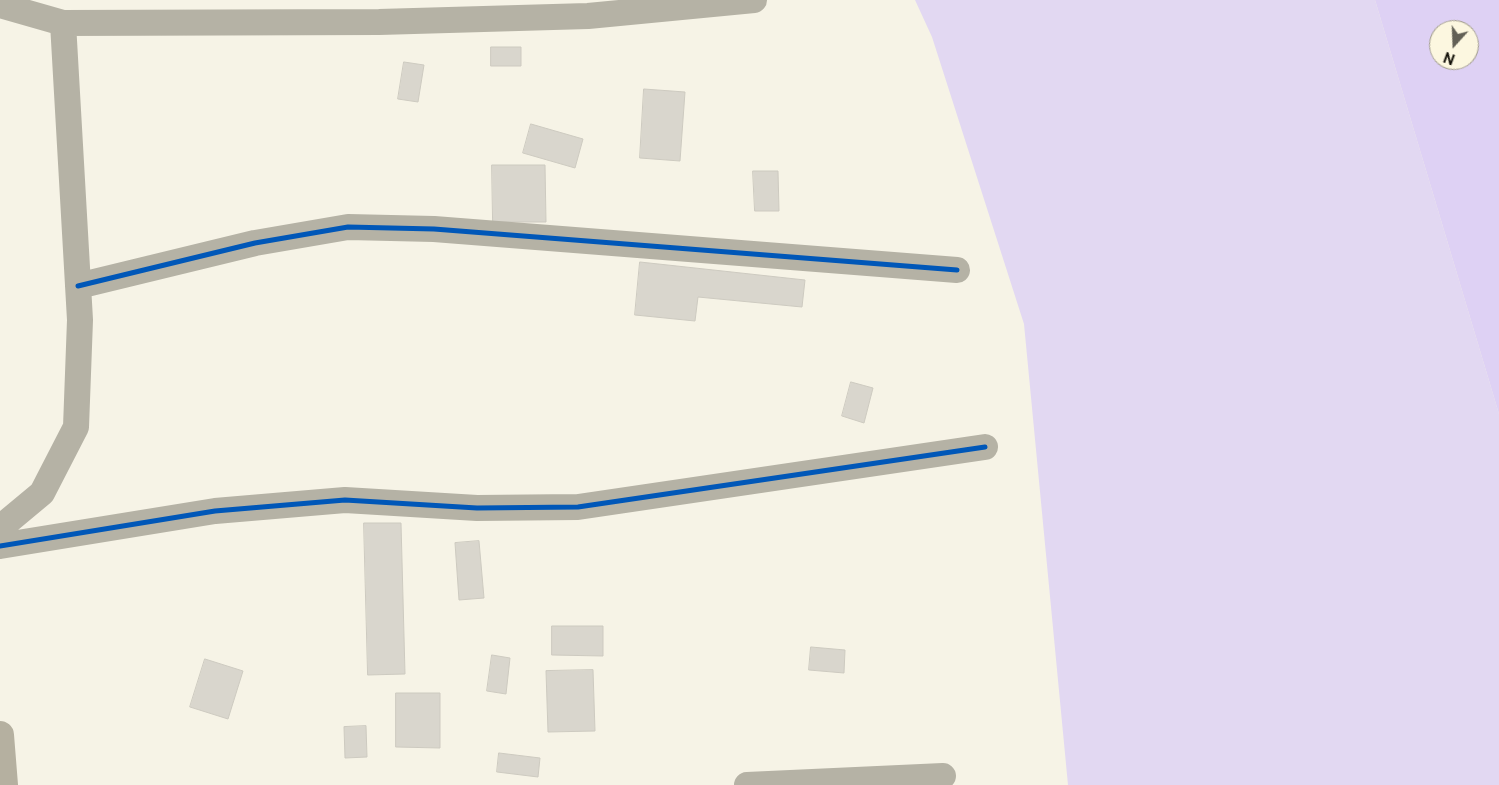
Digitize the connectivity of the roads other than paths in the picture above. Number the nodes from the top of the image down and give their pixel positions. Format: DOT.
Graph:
graph roads {
  1 [pos="754,0"];
  2 [pos="0,5"];
  3 [pos="63,23"];
  4 [pos="957,270"];
  5 [pos="78,286"];
  6 [pos="985,447"];
  7 [pos="0,528"];
  8 [pos="0,546"];
  9 [pos="0,735"];
  10 [pos="943,776"];
  11 [pos="4,785"];
  12 [pos="746,785"];
  1 -- 3 [label="street"];
  2 -- 3 [label="street"];
  3 -- 5 [label="street"];
  4 -- 5 [label="street"];
  5 -- 7 [label="street"];
  6 -- 8 [label="street"];
  9 -- 11 [label="street"];
  10 -- 12 [label="street"];
}
